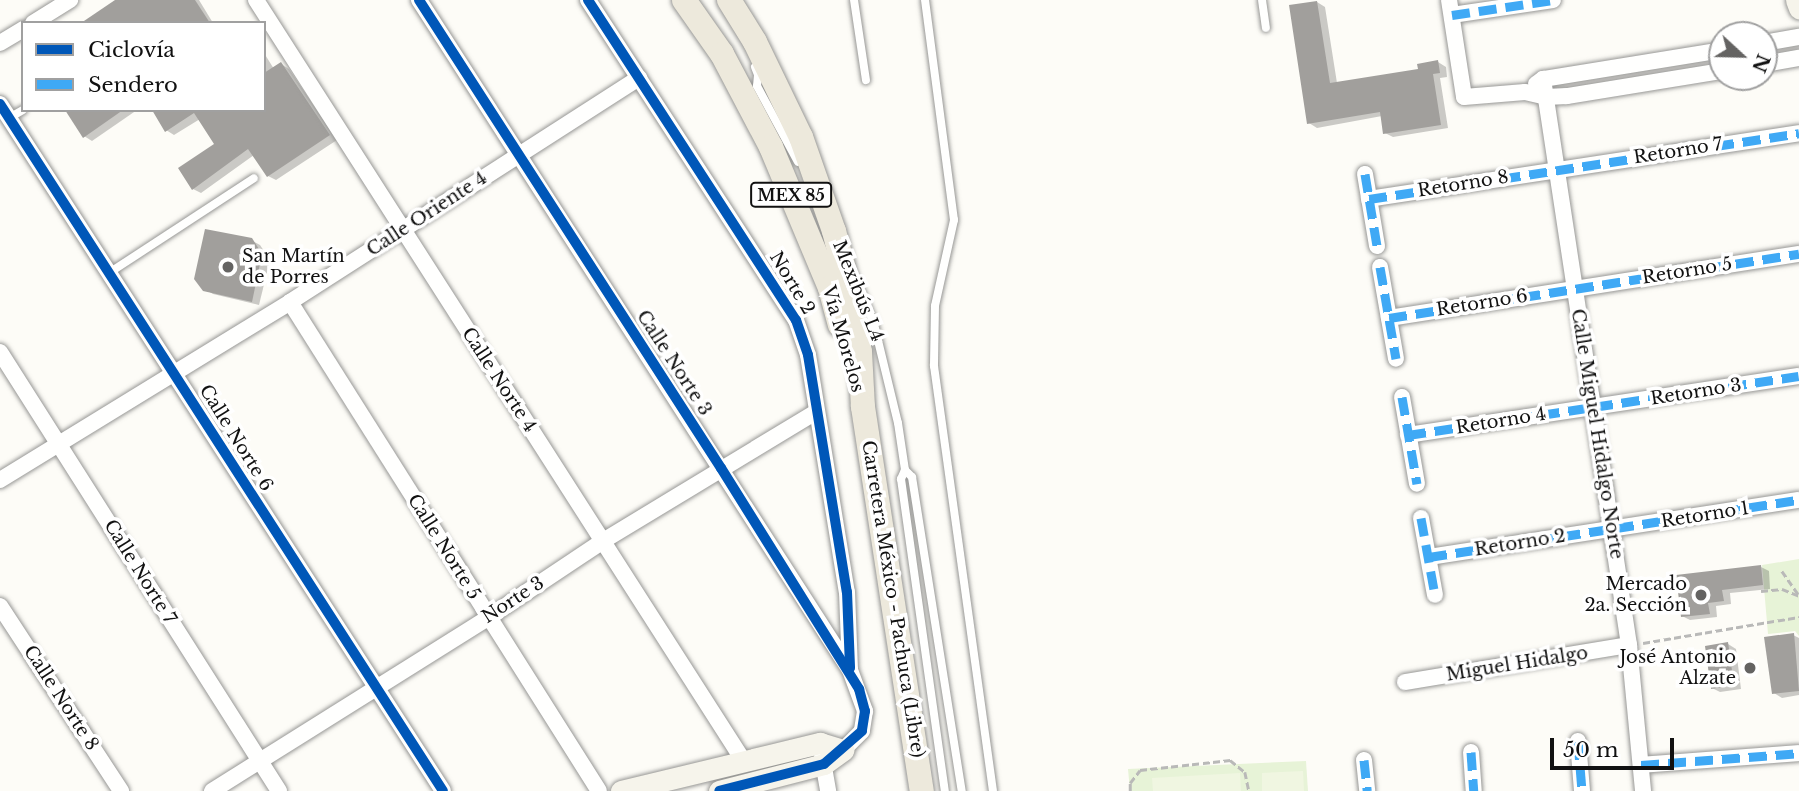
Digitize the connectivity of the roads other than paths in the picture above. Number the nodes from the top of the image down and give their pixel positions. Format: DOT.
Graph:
graph roads {
  1 [pos="70,0"];
  2 [pos="256,0"];
  3 [pos="419,0"];
  4 [pos="589,0"];
  5 [pos="684,0"];
  6 [pos="696,0"];
  7 [pos="718,0"];
  8 [pos="729,0"];
  9 [pos="854,0"];
  10 [pos="925,0"];
  11 [pos="1262,0"];
  12 [pos="1553,0"];
  13 [pos="1796,0"];
  14 [pos="1451,7"];
  15 [pos="1799,8"];
  16 [pos="36,21"];
  17 [pos="1266,28"];
  18 [pos="21,30"];
  19 [pos="737,32"];
  20 [pos="1799,37"];
  21 [pos="1778,41"];
  22 [pos="0,43"];
  23 [pos="1708,52"];
  24 [pos="748,53"];
  25 [pos="1799,58"];
  26 [pos="1778,62"];
  27 [pos="1708,73"];
  28 [pos="639,78"];
  29 [pos="1543,79"];
  30 [pos="866,80"];
  31 [pos="757,86"];
  32 [pos="1525,92"];
  33 [pos="1546,97"];
  34 [pos="10,111"];
  35 [pos="1799,133"];
  36 [pos="518,156"];
  37 [pos="1557,169"];
  38 [pos="1365,174"];
  39 [pos="254,178"];
  40 [pos="1369,199"];
  41 [pos="402,230"];
  42 [pos="834,231"];
  43 [pos="1377,246"];
  44 [pos="1799,254"];
  45 [pos="1380,267"];
  46 [pos="109,273"];
  47 [pos="1575,288"];
  48 [pos="290,302"];
  49 [pos="1389,318"];
  50 [pos="0,352"];
  51 [pos="1396,359"];
  52 [pos="173,371"];
  53 [pos="1799,376"];
  54 [pos="1402,397"];
  55 [pos="863,407"];
  56 [pos="1593,408"];
  57 [pos="816,412"];
  58 [pos="1408,435"];
  59 [pos="58,443"];
  60 [pos="722,468"];
  61 [pos="905,470"];
  62 [pos="0,480"];
  63 [pos="1417,484"];
  64 [pos="1799,500"];
  65 [pos="1421,518"];
  66 [pos="1612,529"];
  67 [pos="603,541"];
  68 [pos="1429,557"];
  69 [pos="1436,595"];
  70 [pos="0,606"];
  71 [pos="489,617"];
  72 [pos="1629,645"];
  73 [pos="850,670"];
  74 [pos="1405,682"];
  75 [pos="374,688"];
  76 [pos="1577,741"];
  77 [pos="820,743"];
  78 [pos="843,750"];
  79 [pos="1471,752"];
  80 [pos="1799,753"];
  81 [pos="743,760"];
  82 [pos="1364,760"];
  83 [pos="259,761"];
  84 [pos="824,764"];
  85 [pos="1641,765"];
  86 [pos="121,791"];
  87 [pos="212,791"];
  88 [pos="279,791"];
  89 [pos="443,791"];
  90 [pos="599,791"];
  91 [pos="621,791"];
  92 [pos="719,791"];
  93 [pos="828,791"];
  94 [pos="922,791"];
  95 [pos="945,791"];
  96 [pos="962,791"];
  97 [pos="993,791"];
  98 [pos="1367,791"];
  99 [pos="1474,791"];
  100 [pos="1581,791"];
  101 [pos="1643,791"];
  1 -- 16 [label="street"];
  2 -- 41 [label="street, Calle Norte 4"];
  3 -- 36 [label="street, Calle Norte 3"];
  4 -- 28 [label="street, Norte 2"];
  5 -- 55 [label="main road, Vía Morelos / MEX 85"];
  6 -- 31 [label="lane, Mexibús L4"];
  7 -- 19 [label="lane"];
  8 -- 42 [label="main road, Vía Morelos / MEX 85"];
  9 -- 30 [label="lane"];
  10 -- 97 [label="lane"];
  11 -- 17 [label="lane"];
  12 -- 14 [label="street"];
  13 -- 15 [label="street"];
  14 -- 32 [label="street"];
  18 -- 22 [label="street"];
  20 -- 21 [label="street"];
  23 -- 29 [label="street"];
  24 -- 31 [label="lane, Mexibús L4"];
  25 -- 26 [label="street"];
  27 -- 33 [label="street"];
  28 -- 36 [label="street, Calle Oriente 4"];
  28 -- 57 [label="street, Norte 2"];
  29 -- 32 [label="street"];
  29 -- 33 [label="street, Calle Miguel Hidalgo Norte"];
  31 -- 42 [label="lane, Mexibús L4"];
  32 -- 33 [label="street"];
  33 -- 37 [label="street, Calle Miguel Hidalgo Norte"];
  34 -- 46 [label="street, Calle Norte 6"];
  35 -- 37 [label="street, Retorno 7"];
  36 -- 41 [label="street, Calle Oriente 4"];
  36 -- 60 [label="street, Calle Norte 3"];
  37 -- 40 [label="street, Retorno 8"];
  37 -- 47 [label="street, Calle Miguel Hidalgo Norte"];
  38 -- 40 [label="street"];
  39 -- 46 [label="lane"];
  40 -- 43 [label="street"];
  41 -- 48 [label="street, Calle Oriente 4"];
  41 -- 67 [label="street, Calle Norte 4"];
  42 -- 55 [label="main road, Vía Morelos / MEX 85"];
  42 -- 61 [label="lane, Mexibús L4"];
  44 -- 47 [label="street, Retorno 5"];
  45 -- 49 [label="street"];
  46 -- 52 [label="street, Calle Norte 6"];
  47 -- 49 [label="street, Retorno 6"];
  47 -- 56 [label="street, Calle Miguel Hidalgo Norte"];
  48 -- 52 [label="street, Calle Oriente 4"];
  48 -- 71 [label="street, Calle Norte 5"];
  49 -- 51 [label="street"];
  50 -- 59 [label="street, Calle Norte 7"];
  52 -- 59 [label="street, Calle Oriente 4"];
  52 -- 75 [label="street, Calle Norte 6"];
  53 -- 56 [label="street, Retorno 3"];
  54 -- 58 [label="street"];
  55 -- 94 [label="main road, Carretera México - Pachuca (Libre) / MEX 85"];
  56 -- 58 [label="street, Retorno 4"];
  56 -- 66 [label="street, Calle Miguel Hidalgo Norte"];
  57 -- 60 [label="street, Norte 3"];
  57 -- 73 [label="street, Norte 2"];
  58 -- 63 [label="street"];
  59 -- 62 [label="street, Calle Oriente 4"];
  59 -- 83 [label="street, Calle Norte 7"];
  60 -- 67 [label="street, Norte 3"];
  60 -- 73 [label="street, Calle Norte 3"];
  61 -- 95 [label="lane, Mexibús L4"];
  61 -- 96 [label="lane, Mexibús L4"];
  64 -- 66 [label="street, Retorno 1"];
  65 -- 68 [label="street"];
  66 -- 68 [label="street, Retorno 2"];
  66 -- 72 [label="street, Calle Miguel Hidalgo Norte"];
  67 -- 71 [label="street, Norte 3"];
  67 -- 81 [label="street, Calle Norte 4"];
  68 -- 69 [label="street"];
  70 -- 86 [label="street, Calle Norte 8"];
  71 -- 75 [label="street, Norte 3"];
  71 -- 90 [label="street, Calle Norte 5"];
  72 -- 74 [label="street, Miguel Hidalgo"];
  72 -- 85 [label="street, Calle Miguel Hidalgo Norte"];
  73 -- 78 [label="street, Calle Norte 3"];
  75 -- 83 [label="street, Norte 3"];
  75 -- 89 [label="street, Calle Norte 6"];
  76 -- 100 [label="street"];
  77 -- 78 [label="street"];
  77 -- 81 [label="street"];
  77 -- 84 [label="street"];
  78 -- 84 [label="street"];
  79 -- 99 [label="street"];
  80 -- 85 [label="street"];
  81 -- 91 [label="street"];
  82 -- 98 [label="street"];
  83 -- 87 [label="street, Norte 3"];
  83 -- 88 [label="street, Calle Norte 7"];
  84 -- 92 [label="street"];
  84 -- 93 [label="street"];
  85 -- 101 [label="street, Calle Miguel Hidalgo Norte"];
}
